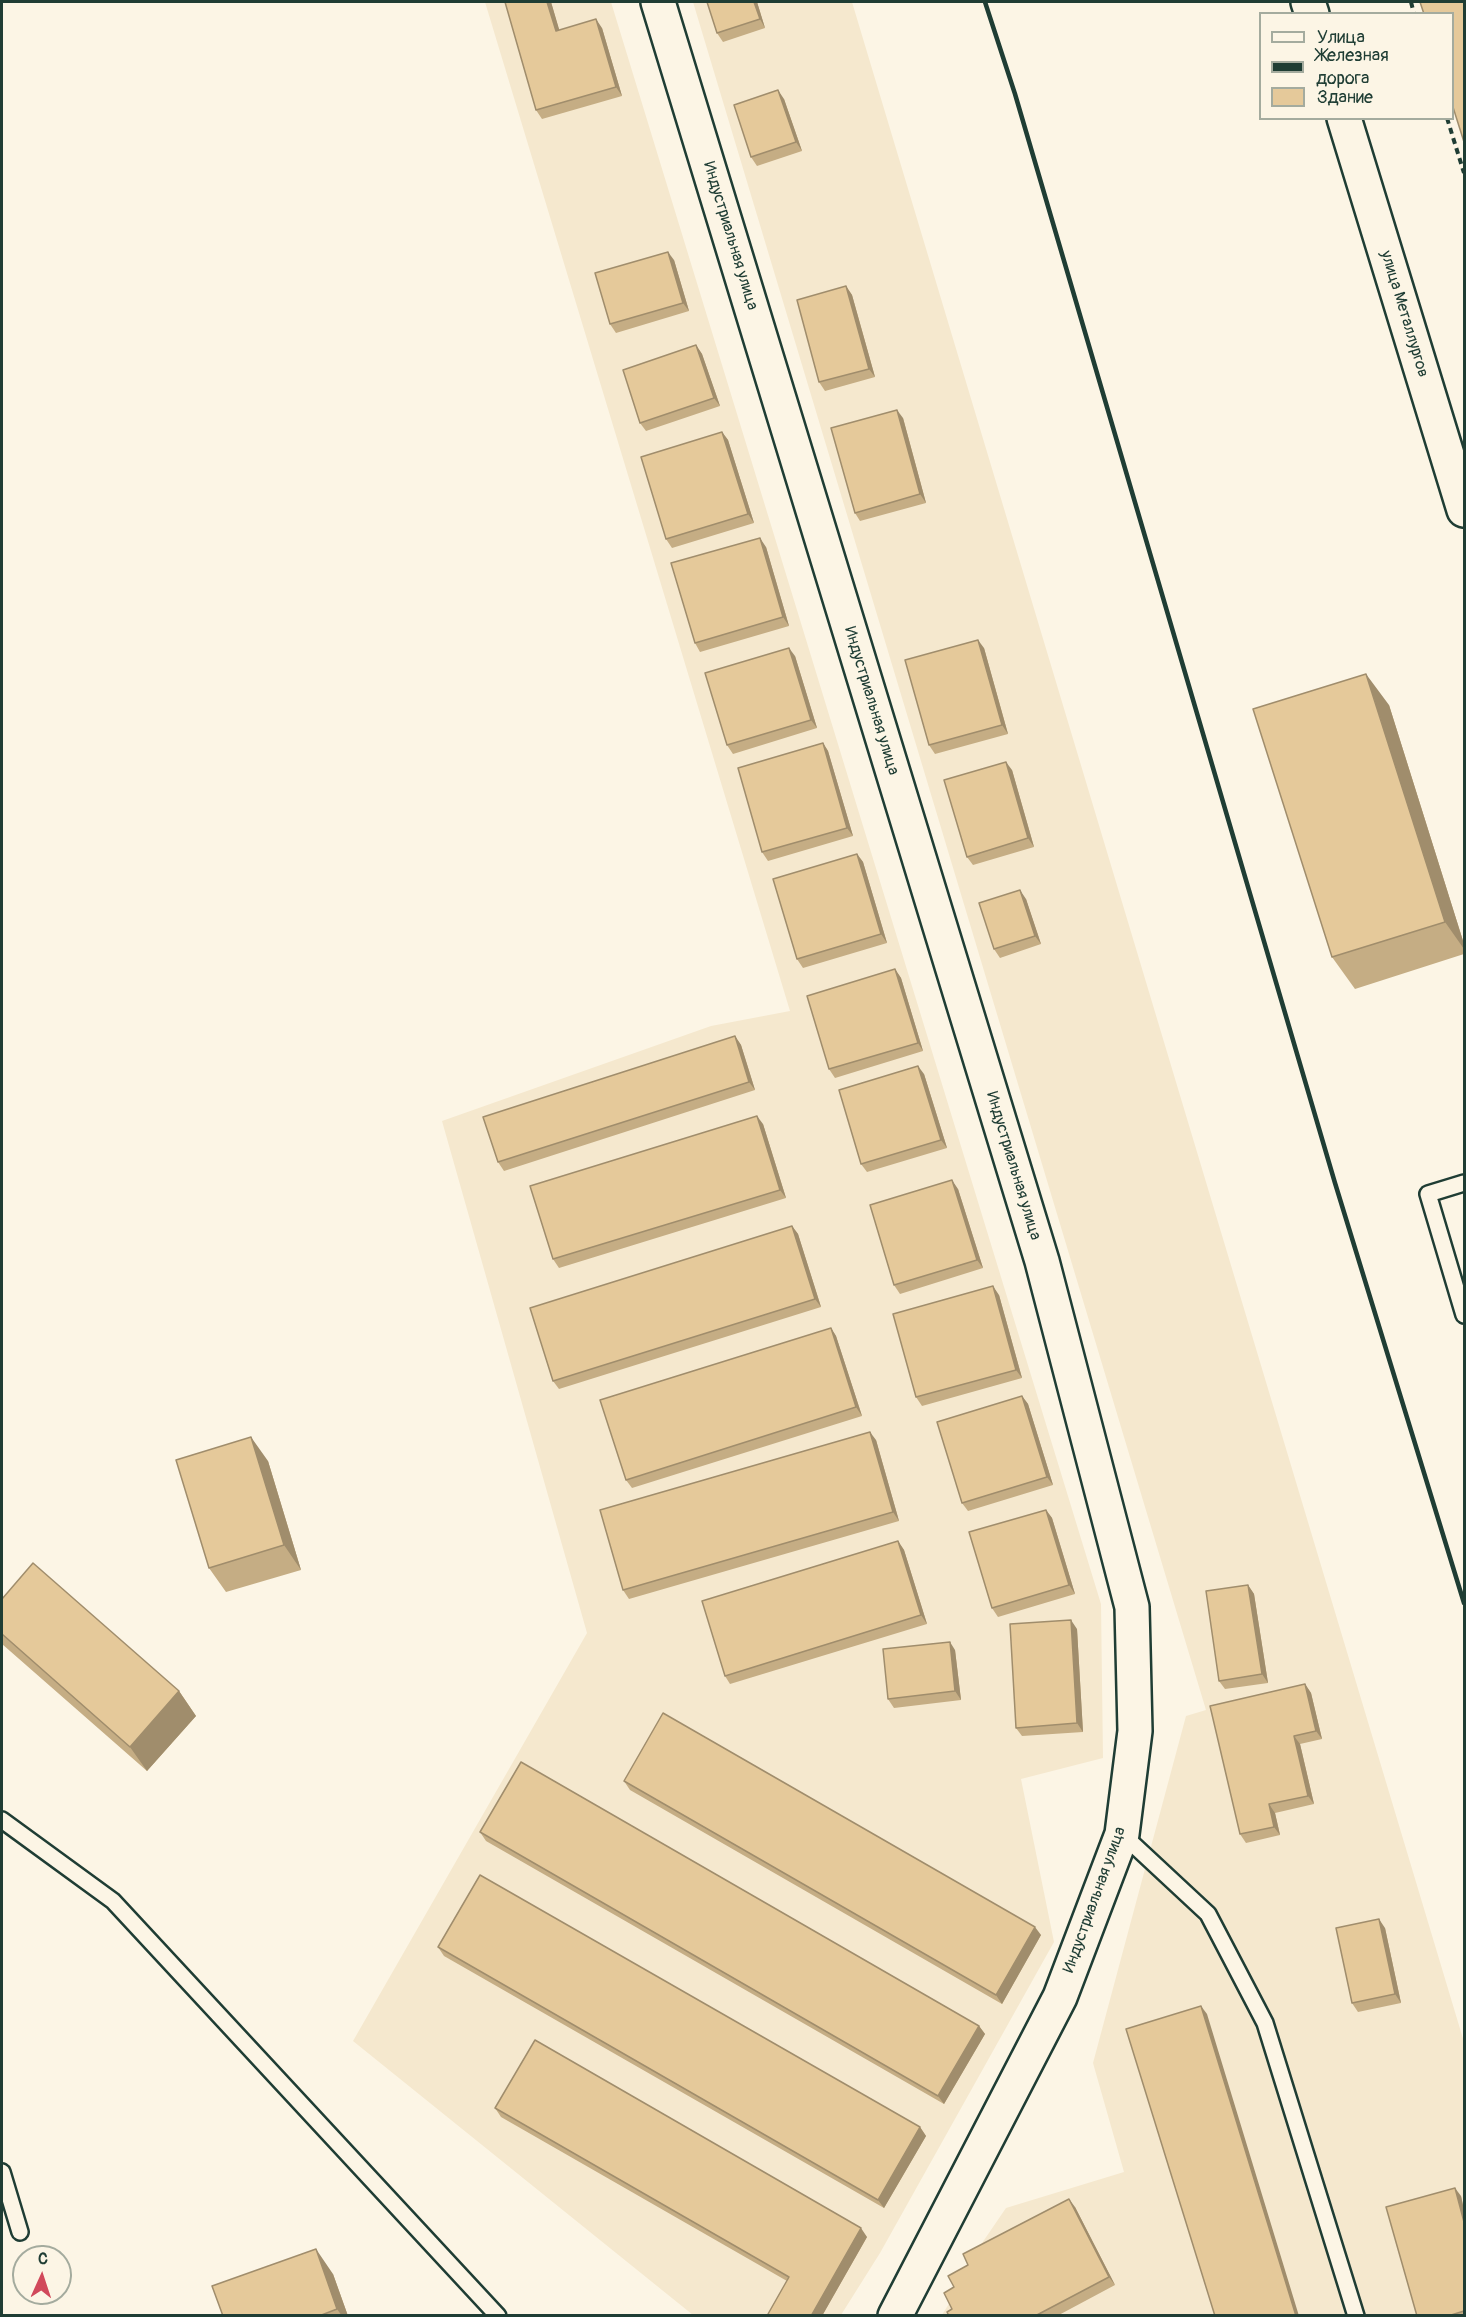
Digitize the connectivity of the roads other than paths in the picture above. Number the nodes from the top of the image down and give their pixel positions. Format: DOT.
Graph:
graph roads {
  1 [pos="658,2"];
  2 [pos="1345,120"];
  3 [pos="1464,510"];
  4 [pos="1464,1183"];
  5 [pos="1464,1314"];
  6 [pos="2,1820"];
  7 [pos="1122,1834"];
  8 [pos="2,2172"];
  9 [pos="20,2232"];
  10 [pos="498,2316"];
  11 [pos="895,2316"];
  12 [pos="1356,2316"];
  1 -- 7 [label="street, Индустриальная улица"];
  2 -- 3 [label="street, улица Металлургов"];
  4 -- 5 [label="lane"];
  6 -- 10 [label="lane"];
  7 -- 11 [label="street, Индустриальная улица"];
  7 -- 12 [label="lane"];
  8 -- 9 [label="lane"];
}
